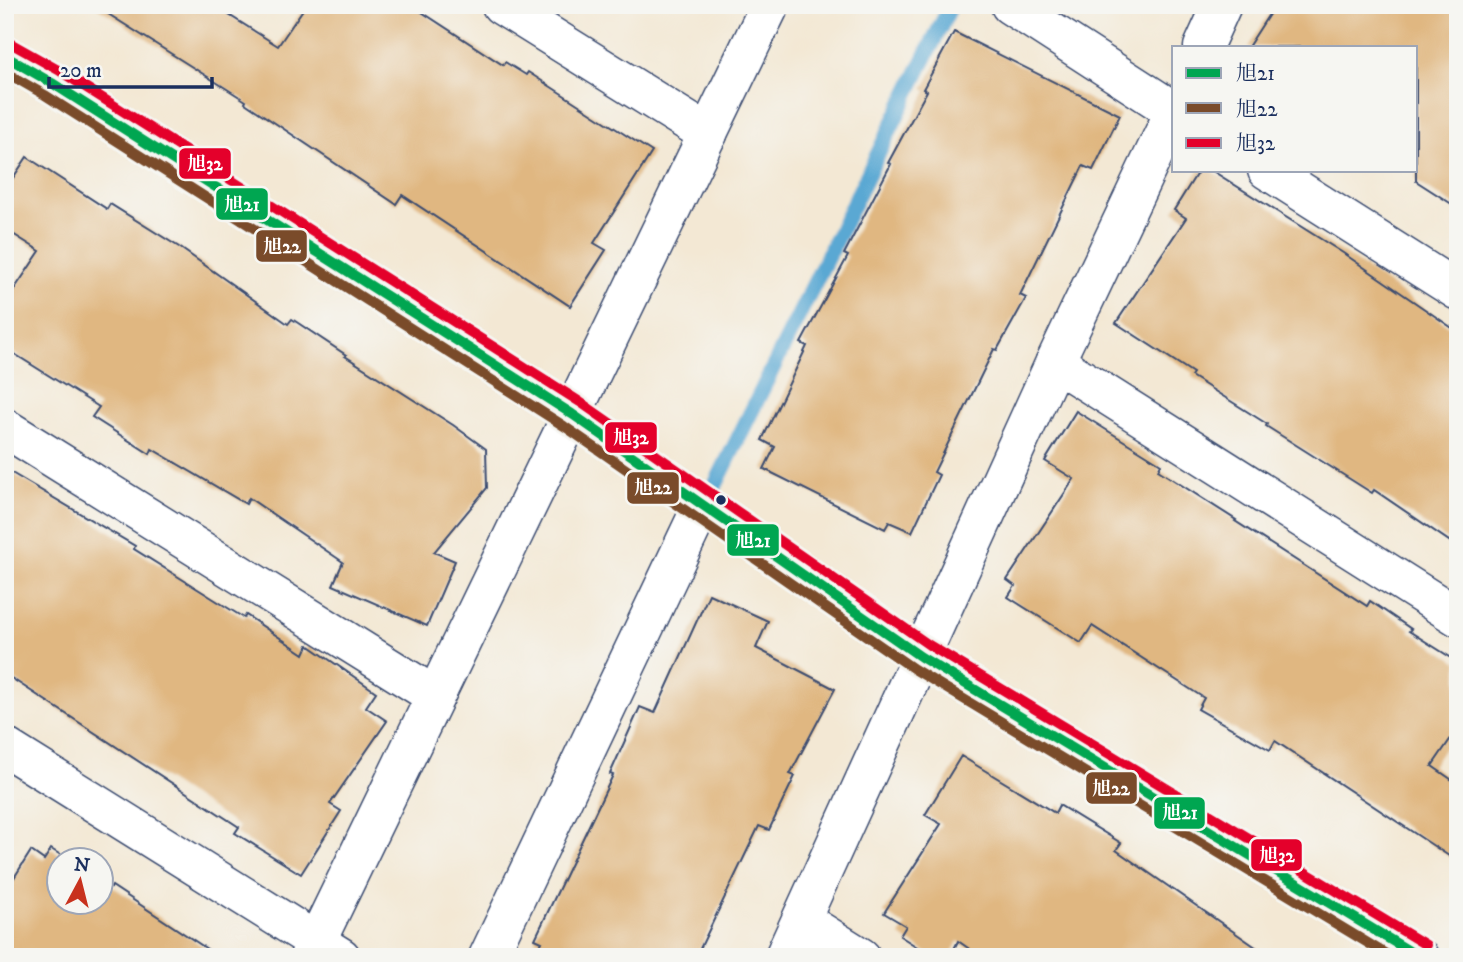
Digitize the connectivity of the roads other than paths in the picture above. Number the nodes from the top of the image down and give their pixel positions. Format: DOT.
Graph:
graph roads {
  1 [pos="500,5"];
  2 [pos="770,5"];
  3 [pos="1010,5"];
  4 [pos="1222,5"];
  5 [pos="1203,46"];
  6 [pos="5,56"];
  7 [pos="1172,110"];
  8 [pos="1172,115"];
  9 [pos="708,134"];
  10 [pos="1270,172"];
  11 [pos="1458,291"];
  12 [pos="1055,362"];
  13 [pos="572,414"];
  14 [pos="5,428"];
  15 [pos="702,506"];
  16 [pos="1458,617"];
  17 [pos="921,657"];
  18 [pos="435,696"];
  19 [pos="5,747"];
  20 [pos="802,920"];
  21 [pos="322,952"];
  22 [pos="488,957"];
  23 [pos="784,957"];
  24 [pos="860,957"];
  25 [pos="1419,957"];
  1 -- 9 [label="street"];
  2 -- 9 [label="street"];
  3 -- 7 [label="street"];
  4 -- 5 [label="street"];
  6 -- 13 [label="street"];
  8 -- 12 [label="street"];
  9 -- 13 [label="street"];
  10 -- 11 [label="street"];
  12 -- 16 [label="street"];
  12 -- 17 [label="street"];
  13 -- 15 [label="street"];
  13 -- 18 [label="street"];
  14 -- 18 [label="street"];
  15 -- 17 [label="street"];
  15 -- 22 [label="street"];
  17 -- 20 [label="street"];
  17 -- 25 [label="street"];
  18 -- 21 [label="street"];
  19 -- 21 [label="street"];
  20 -- 23 [label="street"];
  20 -- 24 [label="street"];
}
